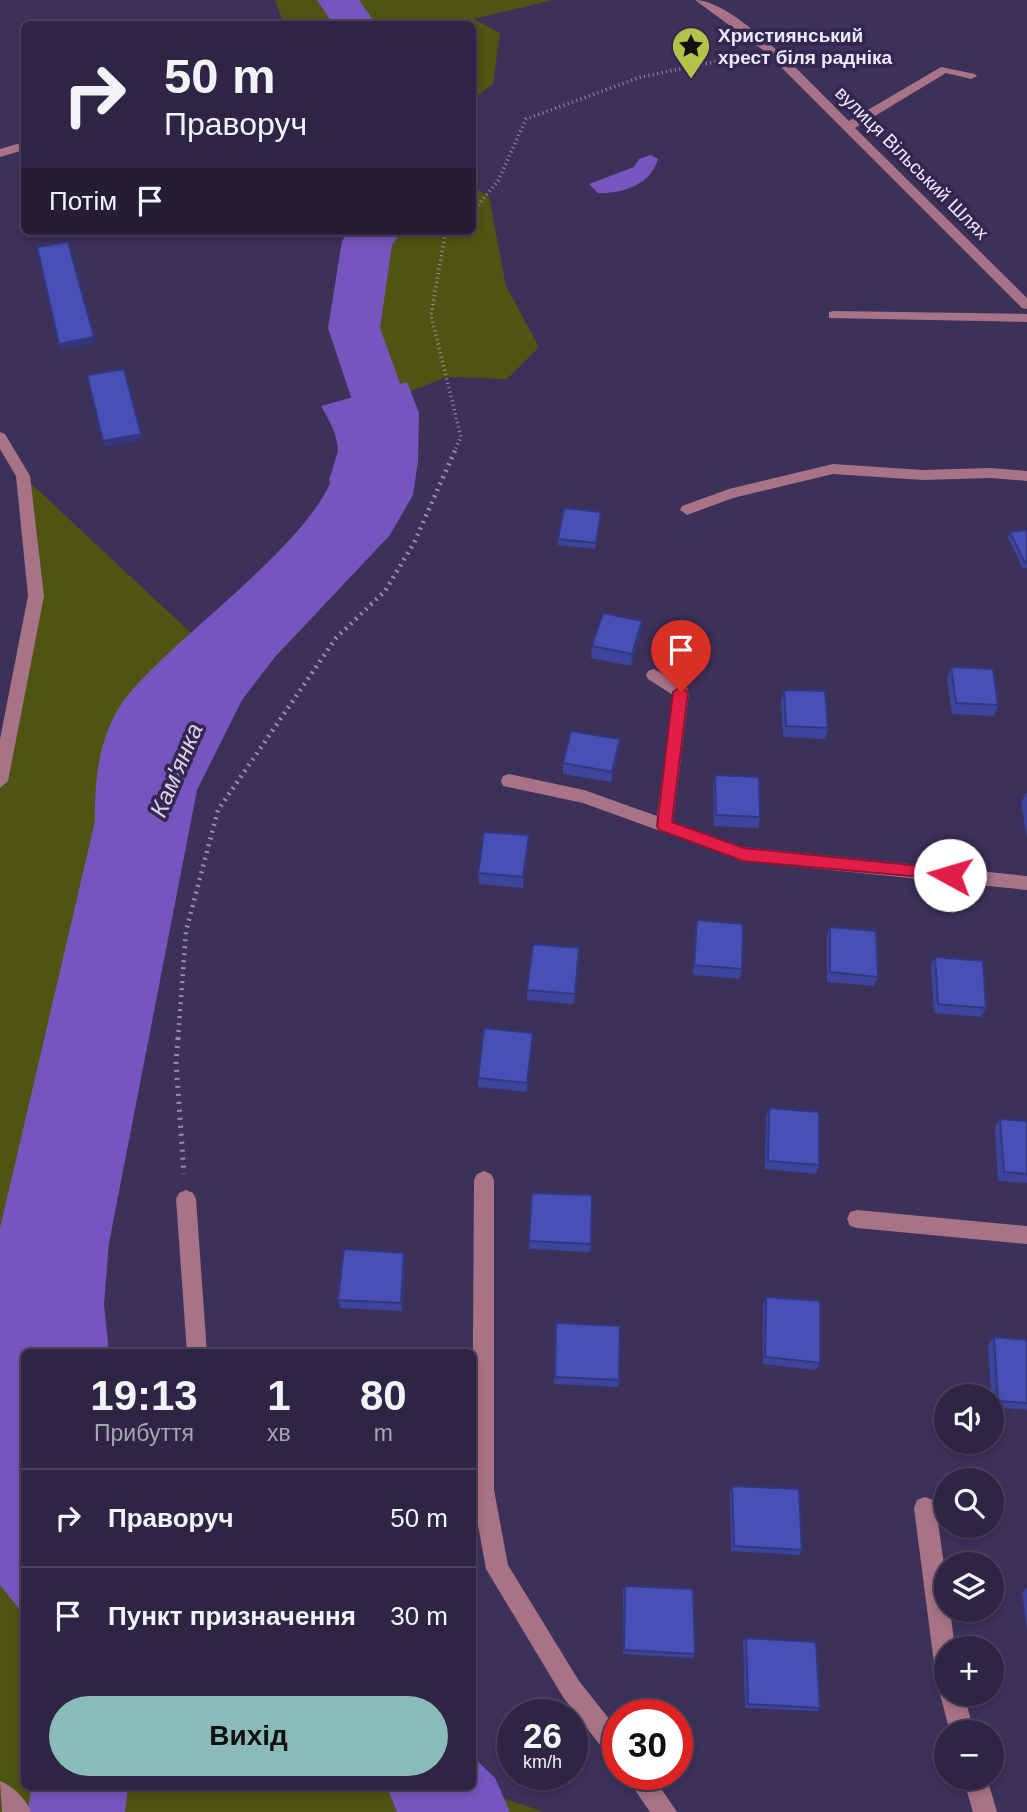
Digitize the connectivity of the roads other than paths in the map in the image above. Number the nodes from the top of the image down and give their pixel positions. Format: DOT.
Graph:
graph roads {
  1 [pos="700,0"];
  2 [pos="971,76"];
  3 [pos="849,126"];
  4 [pos="21,147"];
  5 [pos="0,153"];
  6 [pos="1027,305"];
  7 [pos="834,315"];
  8 [pos="1027,318"];
  9 [pos="0,437"];
  10 [pos="1027,476"];
  11 [pos="687,510"];
  12 [pos="654,675"];
  13 [pos="0,781"];
  14 [pos="509,781"];
  15 [pos="664,826"];
  16 [pos="1027,883"];
  17 [pos="484,1180"];
  18 [pos="186,1199"];
  19 [pos="857,1219"];
  20 [pos="1027,1235"];
  21 [pos="197,1349"];
  22 [pos="478,1490"];
  23 [pos="925,1508"];
  24 [pos="942,1636"];
  25 [pos="602,1730"];
  26 [pos="648,1790"];
  27 [pos="979,1790"];
  28 [pos="0,1793"];
  29 [pos="19,1812"];
  30 [pos="665,1812"];
  31 [pos="985,1812"];
  1 -- 3 [label="street, вулиця Вільський Шлях"];
  2 -- 3 [label="street"];
  3 -- 6 [label="street, вулиця Вільський Шлях"];
  4 -- 5 [label="street"];
  7 -- 8 [label="street"];
  9 -- 13 [label="street"];
  10 -- 11 [label="street"];
  12 -- 15 [label="street"];
  14 -- 15 [label="street"];
  15 -- 16 [label="street"];
  17 -- 22 [label="street"];
  18 -- 21 [label="street"];
  19 -- 20 [label="street"];
  22 -- 25 [label="street"];
  23 -- 24 [label="street"];
  26 -- 30 [label="street"];
  27 -- 31 [label="street"];
  28 -- 29 [label="street"];
}
